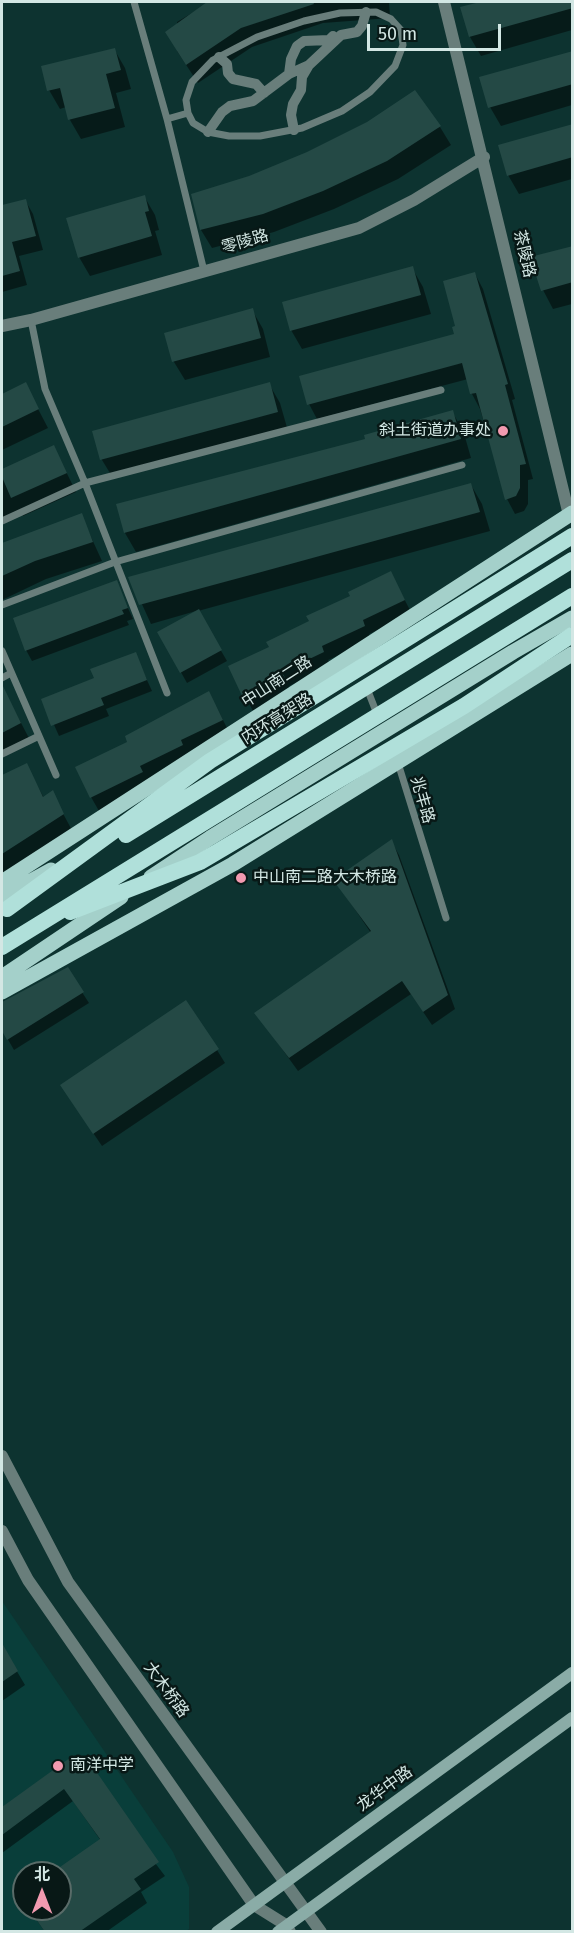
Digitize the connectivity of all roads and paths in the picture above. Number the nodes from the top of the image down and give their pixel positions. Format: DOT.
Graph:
graph roads {
  1 [pos="134,2"];
  2 [pos="444,2"];
  3 [pos="366,12"];
  4 [pos="341,34"];
  5 [pos="219,57"];
  6 [pos="309,65"];
  7 [pos="289,74"];
  8 [pos="264,93"];
  9 [pos="188,113"];
  10 [pos="167,119"];
  11 [pos="294,130"];
  12 [pos="208,132"];
  13 [pos="484,157"];
  14 [pos="204,271"];
  15 [pos="31,320"];
  16 [pos="2,326"];
  17 [pos="441,390"];
  18 [pos="462,465"];
  19 [pos="85,483"];
  20 [pos="571,514"];
  21 [pos="2,521"];
  22 [pos="573,536"];
  23 [pos="573,559"];
  24 [pos="115,562"];
  25 [pos="573,596"];
  26 [pos="2,605"];
  27 [pos="573,618"];
  28 [pos="573,634"];
  29 [pos="2,651"];
  30 [pos="573,654"];
  31 [pos="11,673"];
  32 [pos="2,678"];
  33 [pos="368,691"];
  34 [pos="167,693"];
  35 [pos="384,731"];
  36 [pos="39,736"];
  37 [pos="2,754"];
  38 [pos="398,764"];
  39 [pos="56,775"];
  40 [pos="2,882"];
  41 [pos="3,906"];
  42 [pos="446,918"];
  43 [pos="30,928"];
  44 [pos="2,947"];
  45 [pos="2,977"];
  46 [pos="2,992"];
  47 [pos="2,1456"];
  48 [pos="2,1531"];
  49 [pos="573,1673"];
  50 [pos="573,1711"];
  51 [pos="573,1718"];
  52 [pos="529,1752"];
  53 [pos="285,1882"];
  54 [pos="254,1905"];
  55 [pos="307,1911"];
  56 [pos="285,1930"];
  57 [pos="217,1932"];
  58 [pos="321,1932"];
  1 -- 10 [label="lane"];
  2 -- 13 [label="street, 茶陵路"];
  3 -- 4 [label="street"];
  3 -- 5 [label="lane"];
  3 -- 11 [label="lane"];
  4 -- 6 [label="street"];
  4 -- 7 [label="street"];
  5 -- 8 [label="street"];
  5 -- 9 [label="lane"];
  6 -- 7 [label="street"];
  6 -- 11 [label="street"];
  7 -- 8 [label="street"];
  8 -- 12 [label="street"];
  9 -- 10 [label="lane"];
  9 -- 12 [label="lane"];
  10 -- 14 [label="lane"];
  11 -- 12 [label="lane"];
  13 -- 14 [label="street, 零陵路"];
  13 -- 20 [label="street, 茶陵路"];
  14 -- 15 [label="street, 零陵路"];
  15 -- 16 [label="street, 零陵路"];
  15 -- 19 [label="lane"];
  17 -- 19 [label="lane"];
  18 -- 24 [label="lane"];
  19 -- 21 [label="lane"];
  19 -- 24 [label="lane"];
  20 -- 40 [label="main road, 中山南二路"];
  22 -- 41 [label="highway, bridge"];
  23 -- 33 [label="main road"];
  23 -- 41 [label="highway, 内环高架路, bridge"];
  24 -- 26 [label="lane"];
  24 -- 34 [label="lane"];
  25 -- 43 [label="highway, bridge"];
  27 -- 35 [label="main road"];
  28 -- 43 [label="highway, bridge"];
  29 -- 31 [label="lane"];
  30 -- 38 [label="main road"];
  31 -- 32 [label="lane"];
  31 -- 36 [label="lane"];
  33 -- 35 [label="lane, 兆丰路"];
  33 -- 41 [label="main road"];
  35 -- 38 [label="lane, 兆丰路"];
  35 -- 45 [label="main road"];
  36 -- 37 [label="lane"];
  36 -- 39 [label="lane"];
  38 -- 42 [label="lane, 兆丰路"];
  38 -- 46 [label="main road"];
  43 -- 44 [label="highway, bridge"];
  47 -- 53 [label="street, 大木桥路"];
  48 -- 54 [label="street"];
  49 -- 53 [label="main road, 龙华中路"];
  50 -- 52 [label="main road"];
  51 -- 52 [label="main road"];
  52 -- 55 [label="main road"];
  53 -- 54 [label="main road, 龙华中路"];
  53 -- 55 [label="street, 大木桥路"];
  54 -- 56 [label="street"];
  54 -- 57 [label="main road, 龙华中路"];
  55 -- 56 [label="main road"];
  55 -- 58 [label="street, 大木桥路"];
}
